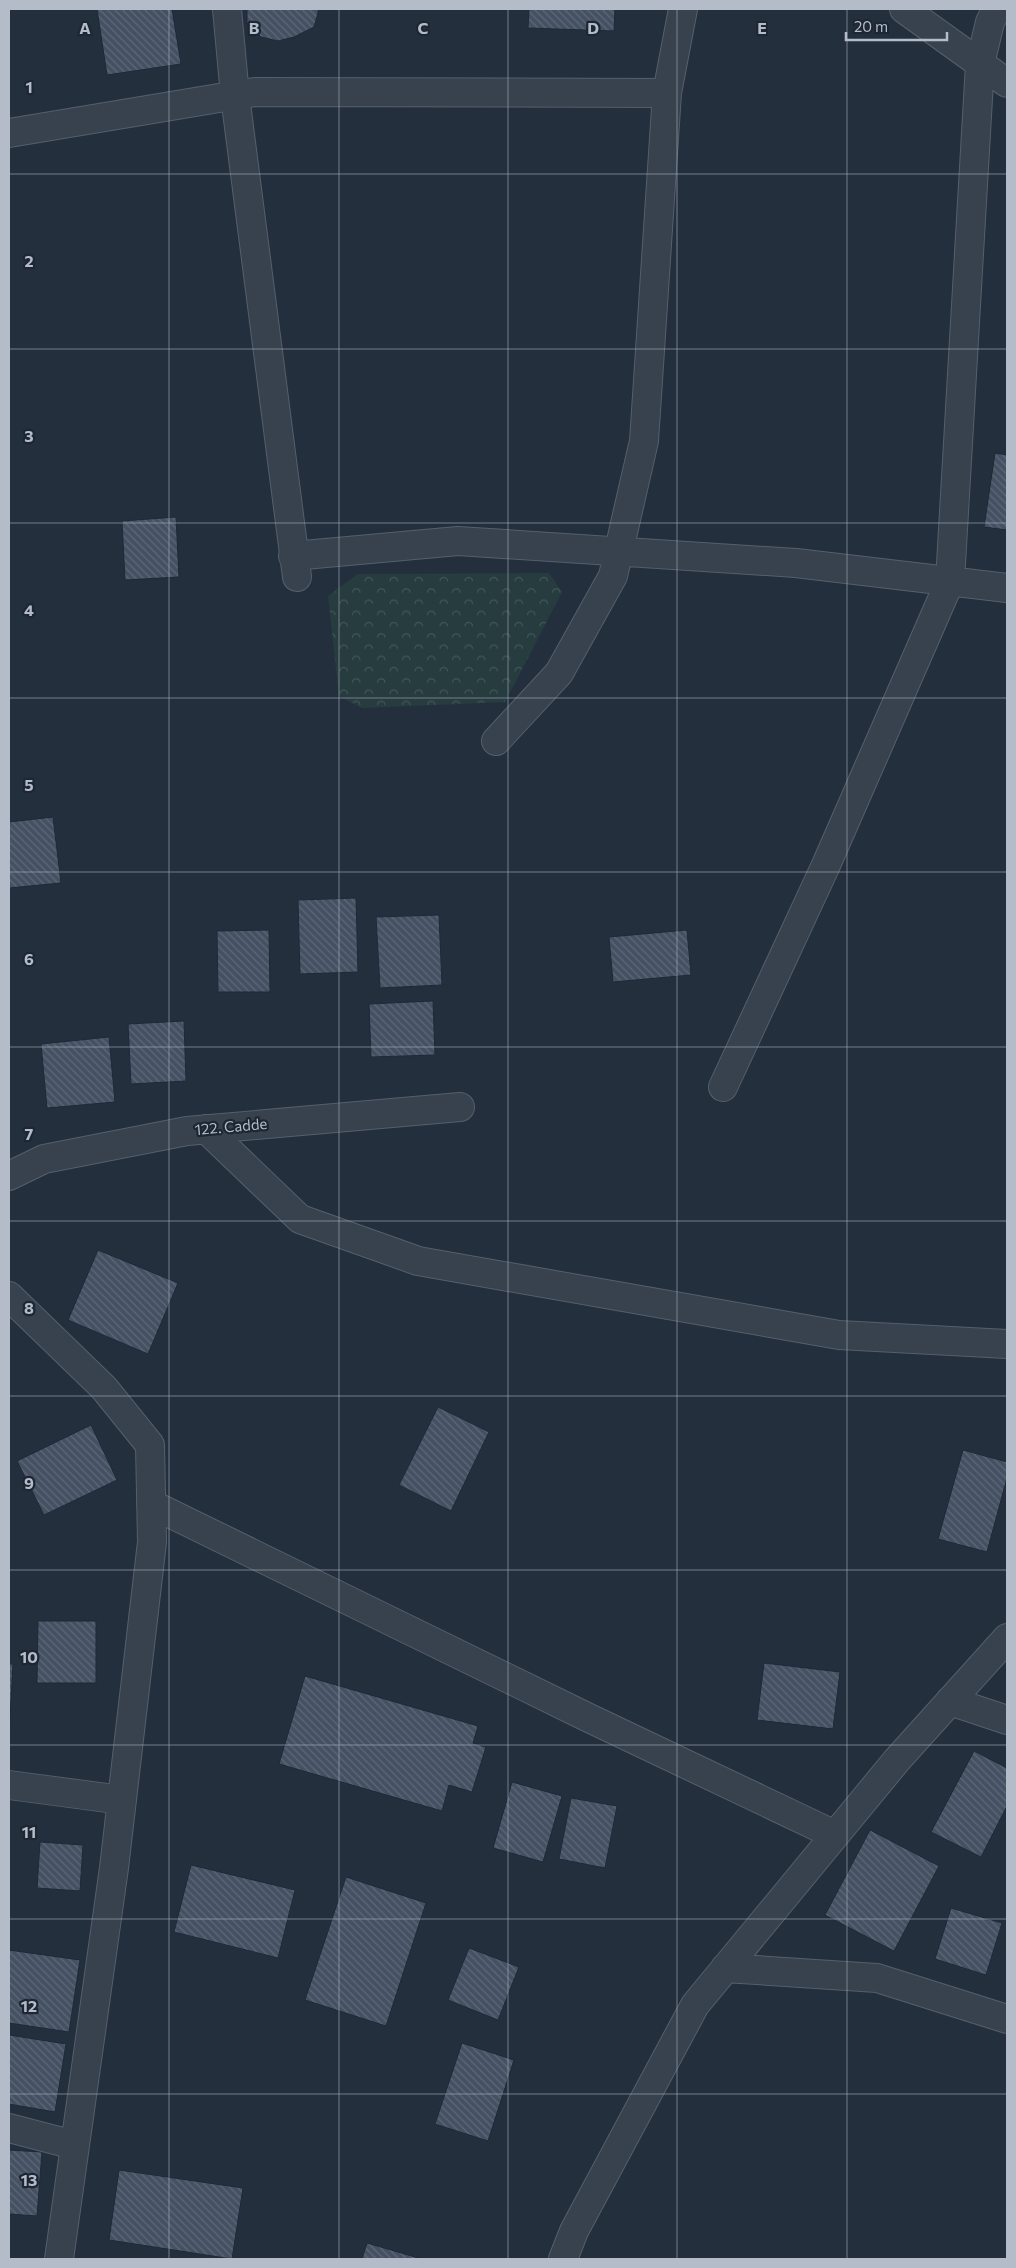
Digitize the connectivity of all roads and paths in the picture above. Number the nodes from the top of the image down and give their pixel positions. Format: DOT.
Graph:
graph roads {
  1 [pos="227,9"];
  2 [pos="683,9"];
  3 [pos="904,9"];
  4 [pos="998,9"];
  5 [pos="980,64"];
  6 [pos="1007,83"];
  7 [pos="667,93"];
  8 [pos="235,96"];
  9 [pos="9,133"];
  10 [pos="618,553"];
  11 [pos="950,581"];
  12 [pos="1007,588"];
  13 [pos="496,741"];
  14 [pos="723,1088"];
  15 [pos="460,1107"];
  16 [pos="206,1129"];
  17 [pos="9,1176"];
  18 [pos="9,1296"];
  19 [pos="1007,1344"];
  20 [pos="151,1504"];
  21 [pos="1007,1638"];
  22 [pos="950,1701"];
  23 [pos="1007,1720"];
  24 [pos="9,1785"];
  25 [pos="122,1800"];
  26 [pos="835,1835"];
  27 [pos="725,1968"];
  28 [pos="1007,2019"];
  29 [pos="9,2128"];
  30 [pos="74,2145"];
  31 [pos="59,2259"];
  32 [pos="563,2259"];
  1 -- 8 [label="street"];
  2 -- 7 [label="street"];
  3 -- 5 [label="street"];
  4 -- 5 [label="street"];
  5 -- 6 [label="street"];
  5 -- 11 [label="street"];
  7 -- 8 [label="street"];
  7 -- 10 [label="street"];
  8 -- 9 [label="street"];
  8 -- 10 [label="street"];
  10 -- 11 [label="street"];
  10 -- 13 [label="street"];
  11 -- 12 [label="street"];
  11 -- 14 [label="street"];
  15 -- 16 [label="street, 122. Cadde"];
  16 -- 17 [label="street, 122. Cadde"];
  16 -- 19 [label="street"];
  18 -- 20 [label="street"];
  20 -- 25 [label="street"];
  20 -- 26 [label="street"];
  21 -- 22 [label="street"];
  22 -- 23 [label="street"];
  22 -- 26 [label="street"];
  24 -- 25 [label="street"];
  25 -- 30 [label="street"];
  26 -- 27 [label="street"];
  27 -- 28 [label="street"];
  27 -- 32 [label="street"];
  29 -- 30 [label="street"];
  30 -- 31 [label="street"];
}
